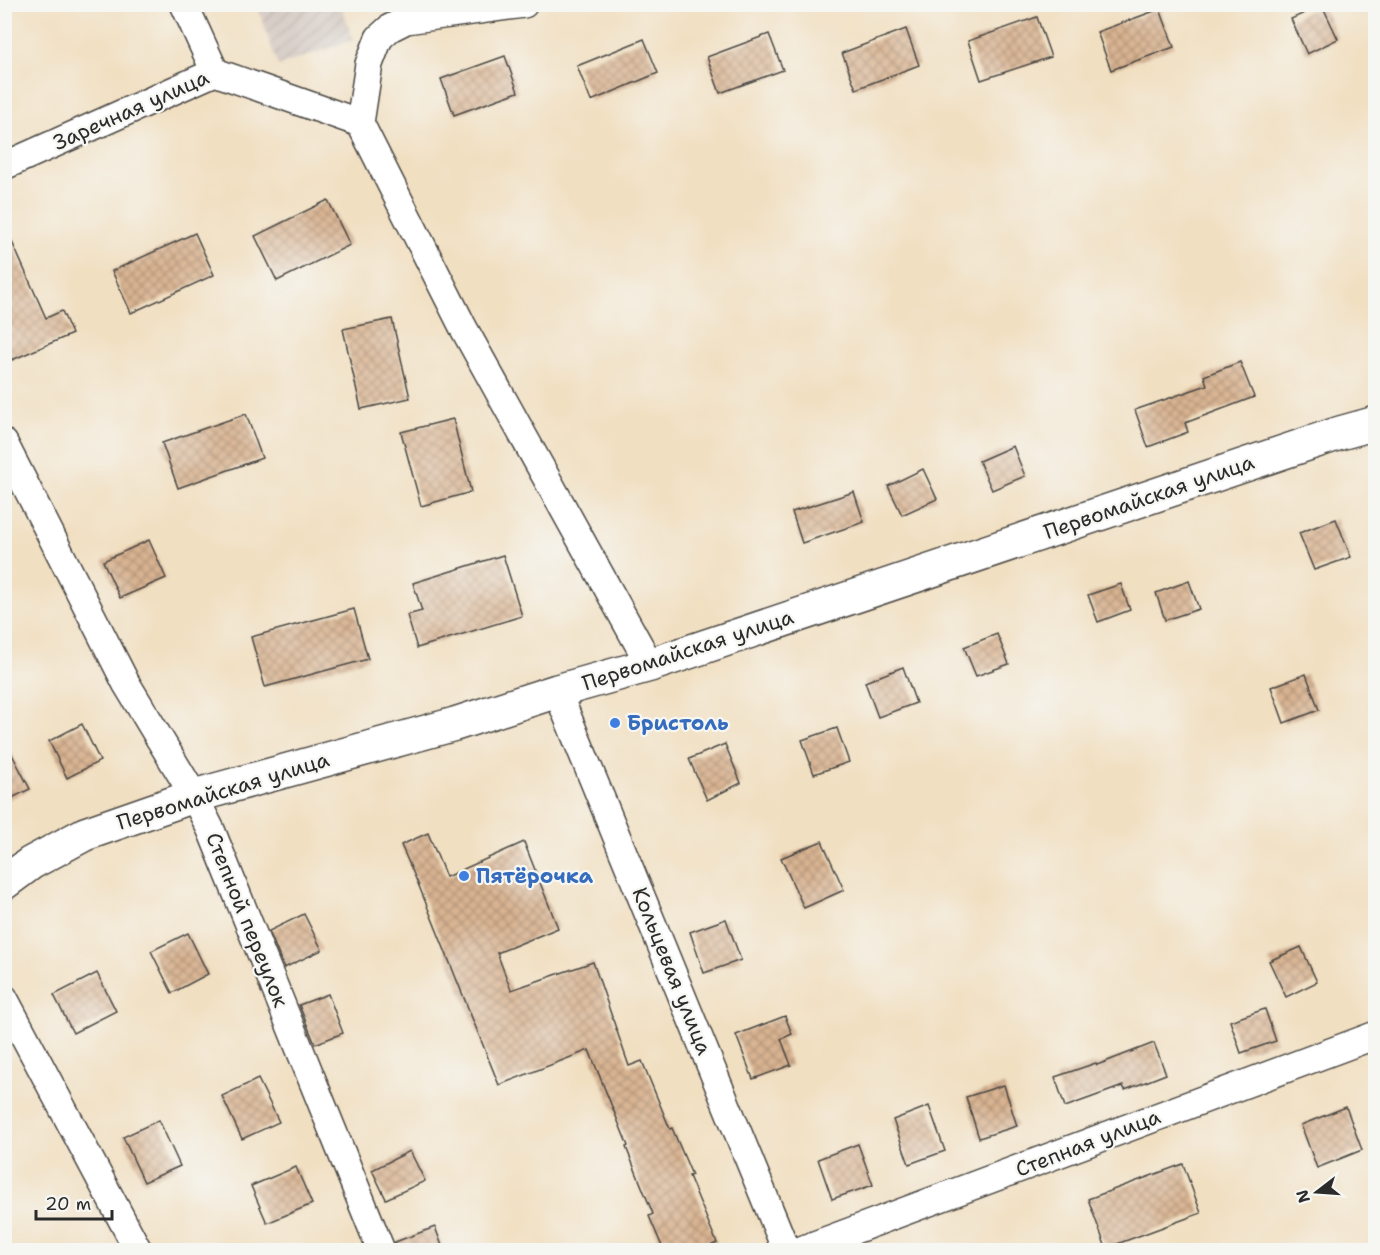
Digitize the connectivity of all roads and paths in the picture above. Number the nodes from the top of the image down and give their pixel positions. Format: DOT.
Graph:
graph roads {
  1 [pos="184,4"];
  2 [pos="524,4"];
  3 [pos="215,72"];
  4 [pos="360,123"];
  5 [pos="4,166"];
  6 [pos="1376,423"];
  7 [pos="4,442"];
  8 [pos="651,665"];
  9 [pos="557,691"];
  10 [pos="194,796"];
  11 [pos="4,883"];
  12 [pos="4,998"];
  13 [pos="1376,1035"];
  14 [pos="138,1251"];
  15 [pos="381,1251"];
  16 [pos="786,1251"];
  17 [pos="801,1251"];
  1 -- 3 [label="street"];
  2 -- 4 [label="street"];
  3 -- 4 [label="street, Заречная улица"];
  3 -- 5 [label="street, Заречная улица"];
  4 -- 8 [label="street"];
  6 -- 8 [label="street, Первомайская улица"];
  7 -- 10 [label="street, Степной переулок"];
  8 -- 9 [label="street, Первомайская улица"];
  9 -- 10 [label="street, Первомайская улица"];
  9 -- 16 [label="street, Кольцевая улица"];
  10 -- 11 [label="street, Первомайская улица"];
  10 -- 15 [label="street, Степной переулок"];
  12 -- 14 [label="street"];
  13 -- 17 [label="street, Степная улица"];
}
